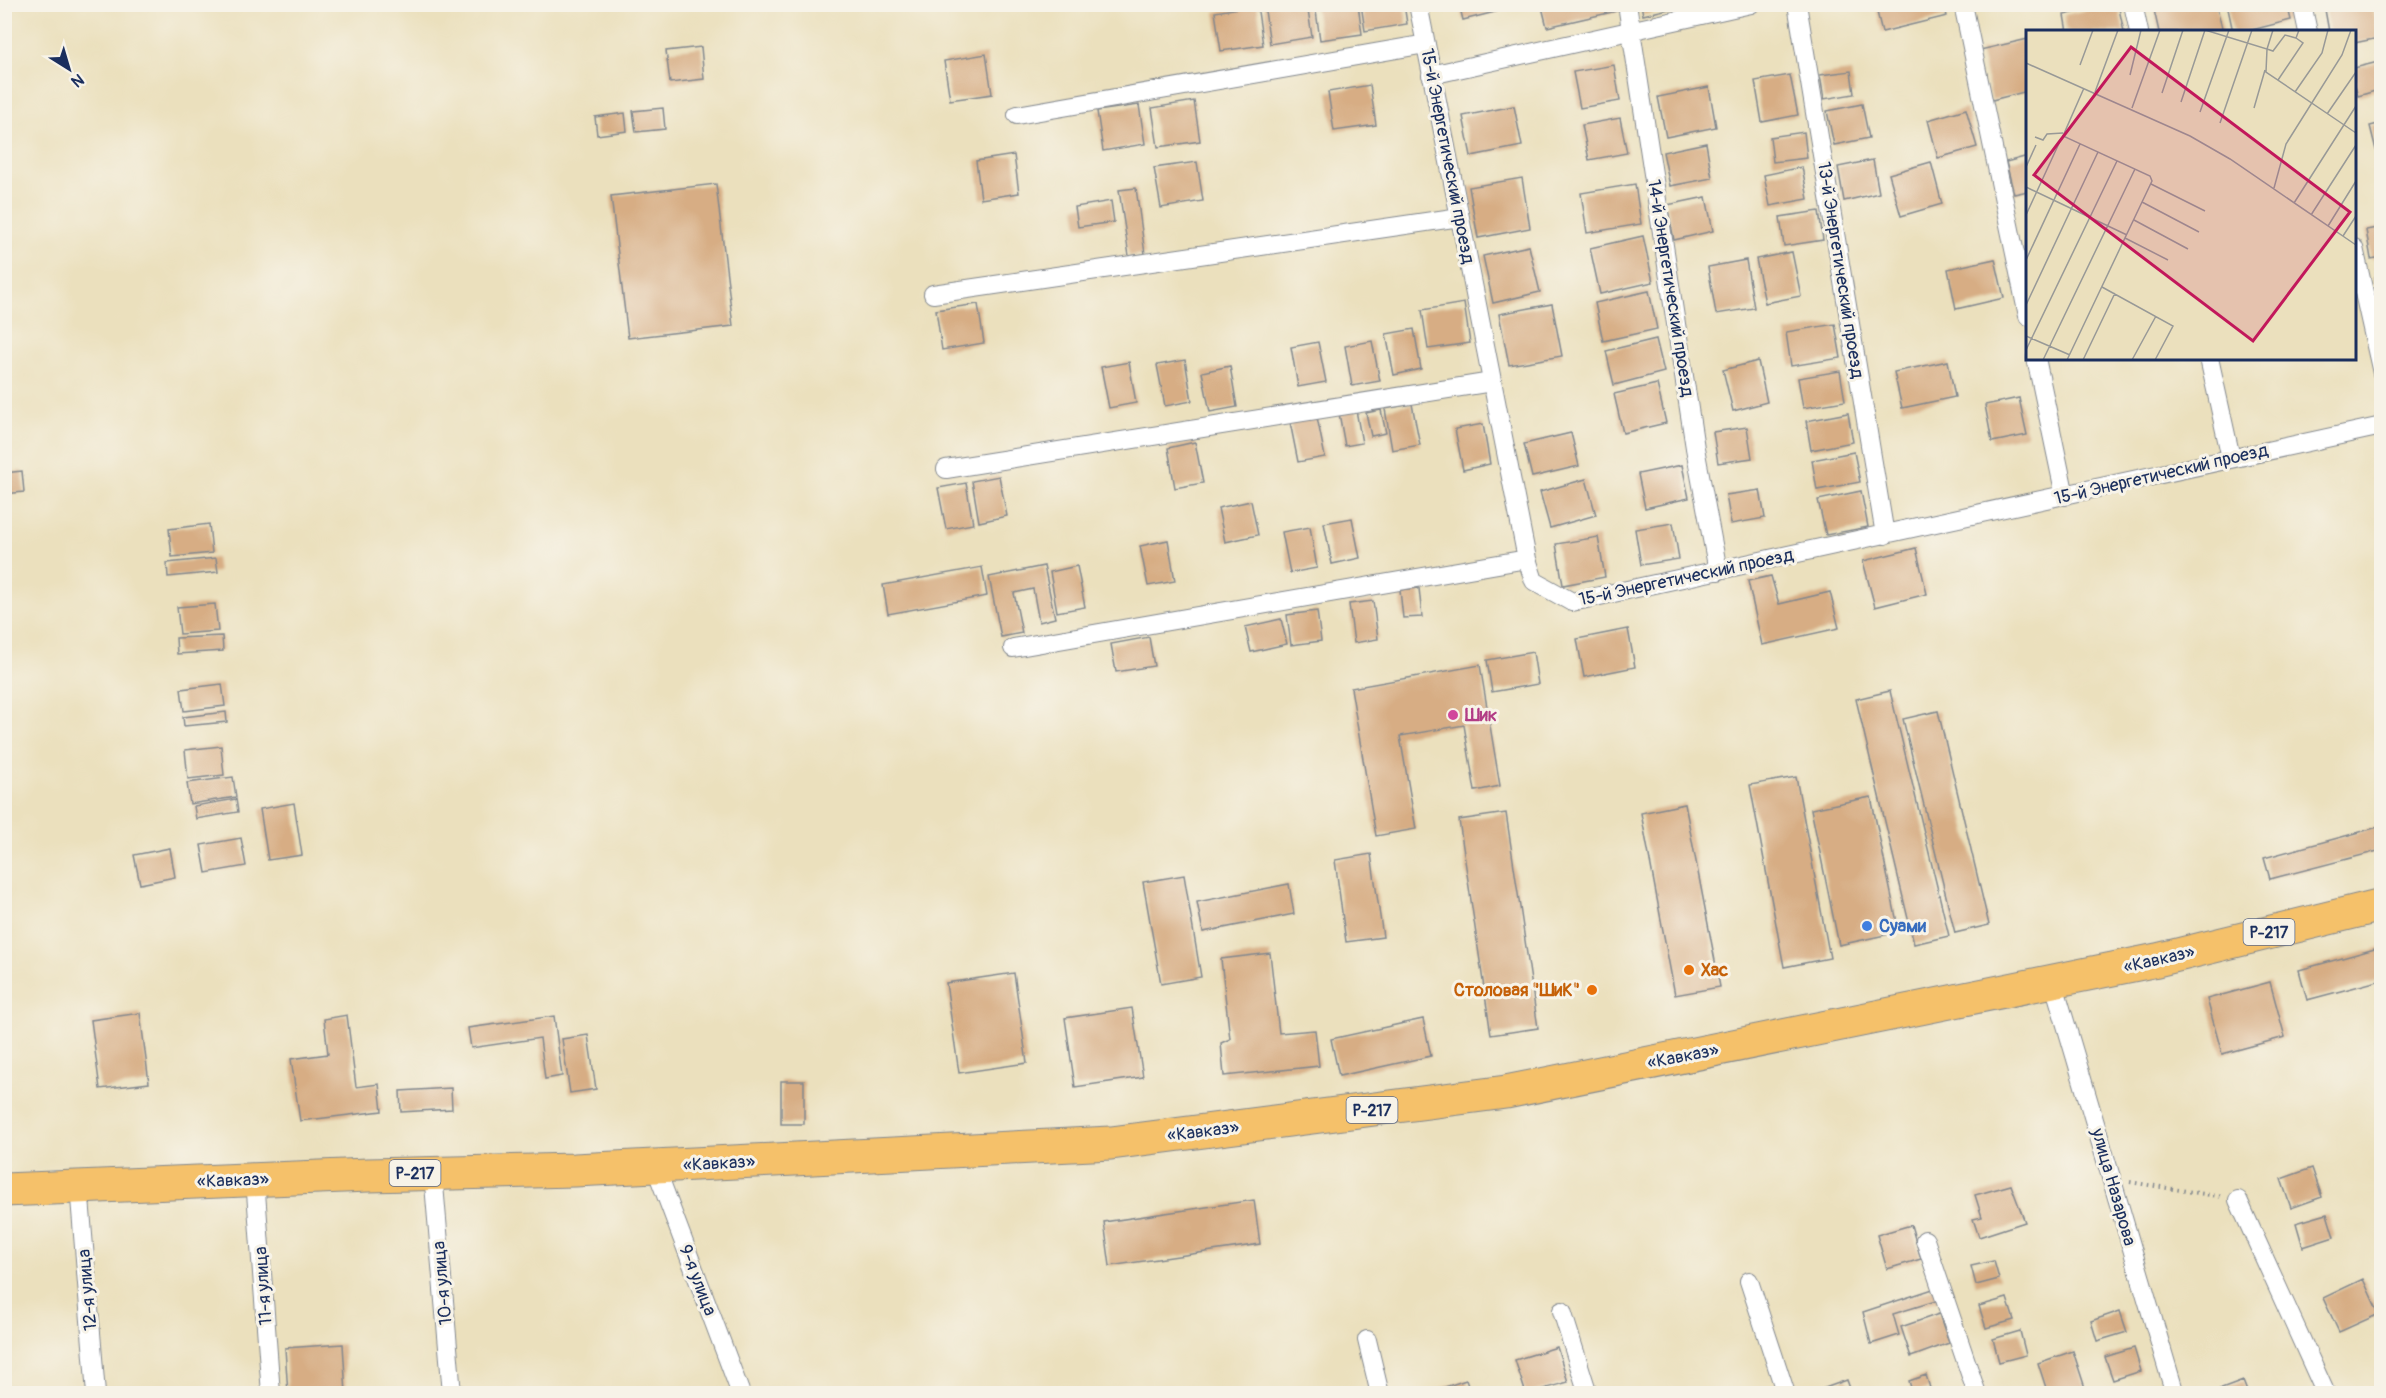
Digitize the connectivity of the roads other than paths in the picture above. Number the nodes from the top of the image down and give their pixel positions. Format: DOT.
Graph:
graph roads {
  1 [pos="1418,4"];
  2 [pos="1627,4"];
  3 [pos="1750,4"];
  4 [pos="1797,4"];
  5 [pos="1963,4"];
  6 [pos="2133,4"];
  7 [pos="2302,4"];
  8 [pos="2139,30"];
  9 [pos="2308,30"];
  10 [pos="1633,32"];
  11 [pos="1426,44"];
  12 [pos="1431,75"];
  13 [pos="1017,115"];
  14 [pos="1460,217"];
  15 [pos="2356,253"];
  16 [pos="933,294"];
  17 [pos="2026,306"];
  18 [pos="2036,360"];
  19 [pos="2209,360"];
  20 [pos="2382,373"];
  21 [pos="1492,382"];
  22 [pos="2382,426"];
  23 [pos="2231,458"];
  24 [pos="946,470"];
  25 [pos="2065,496"];
  26 [pos="1885,535"];
  27 [pos="1527,559"];
  28 [pos="1719,571"];
  29 [pos="1013,648"];
  30 [pos="2382,905"];
  31 [pos="2053,981"];
  32 [pos="655,1166"];
  33 [pos="433,1173"];
  34 [pos="255,1179"];
  35 [pos="79,1186"];
  36 [pos="4,1190"];
  37 [pos="2238,1200"];
  38 [pos="1925,1240"];
  39 [pos="1749,1281"];
  40 [pos="1562,1311"];
  41 [pos="1367,1340"];
  42 [pos="96,1394"];
  43 [pos="271,1394"];
  44 [pos="452,1394"];
  45 [pos="741,1394"];
  46 [pos="1380,1394"];
  47 [pos="1588,1394"];
  48 [pos="1786,1394"];
  49 [pos="1977,1394"];
  50 [pos="2175,1394"];
  51 [pos="2326,1394"];
  1 -- 11 [label="street, 15-й Энергетический проезд"];
  2 -- 10 [label="street, 14-й Энергетический проезд"];
  3 -- 10 [label="street"];
  4 -- 26 [label="street, 13-й Энергетический проезд"];
  5 -- 17 [label="street"];
  6 -- 8 [label="street"];
  7 -- 9 [label="street"];
  10 -- 12 [label="street"];
  10 -- 28 [label="street, 14-й Энергетический проезд"];
  11 -- 12 [label="street, 15-й Энергетический проезд"];
  11 -- 13 [label="street"];
  12 -- 14 [label="street, 15-й Энергетический проезд"];
  14 -- 16 [label="street"];
  14 -- 21 [label="street, 15-й Энергетический проезд"];
  15 -- 20 [label="street"];
  18 -- 25 [label="street"];
  19 -- 23 [label="street"];
  21 -- 24 [label="street"];
  21 -- 27 [label="street, 15-й Энергетический проезд"];
  22 -- 23 [label="street, 15-й Энергетический проезд"];
  23 -- 25 [label="street, 15-й Энергетический проезд"];
  25 -- 26 [label="street, 15-й Энергетический проезд"];
  26 -- 28 [label="street, 15-й Энергетический проезд"];
  27 -- 28 [label="street, 15-й Энергетический проезд"];
  27 -- 29 [label="street"];
  30 -- 31 [label="highway, «Кавказ» / Р-217"];
  31 -- 32 [label="highway, «Кавказ» / Р-217"];
  31 -- 50 [label="street, улица Назарова"];
  32 -- 33 [label="highway, «Кавказ» / Р-217"];
  32 -- 45 [label="street, 9-я улица"];
  33 -- 34 [label="highway, «Кавказ» / Р-217"];
  33 -- 44 [label="street, 10-я улица"];
  34 -- 35 [label="highway, «Кавказ» / Р-217"];
  34 -- 43 [label="street, 11-я улица"];
  35 -- 36 [label="highway, «Кавказ» / Р-217"];
  35 -- 42 [label="street, 12-я улица"];
  37 -- 51 [label="street"];
  38 -- 49 [label="street"];
  39 -- 48 [label="street"];
  40 -- 47 [label="street"];
  41 -- 46 [label="street"];
}
